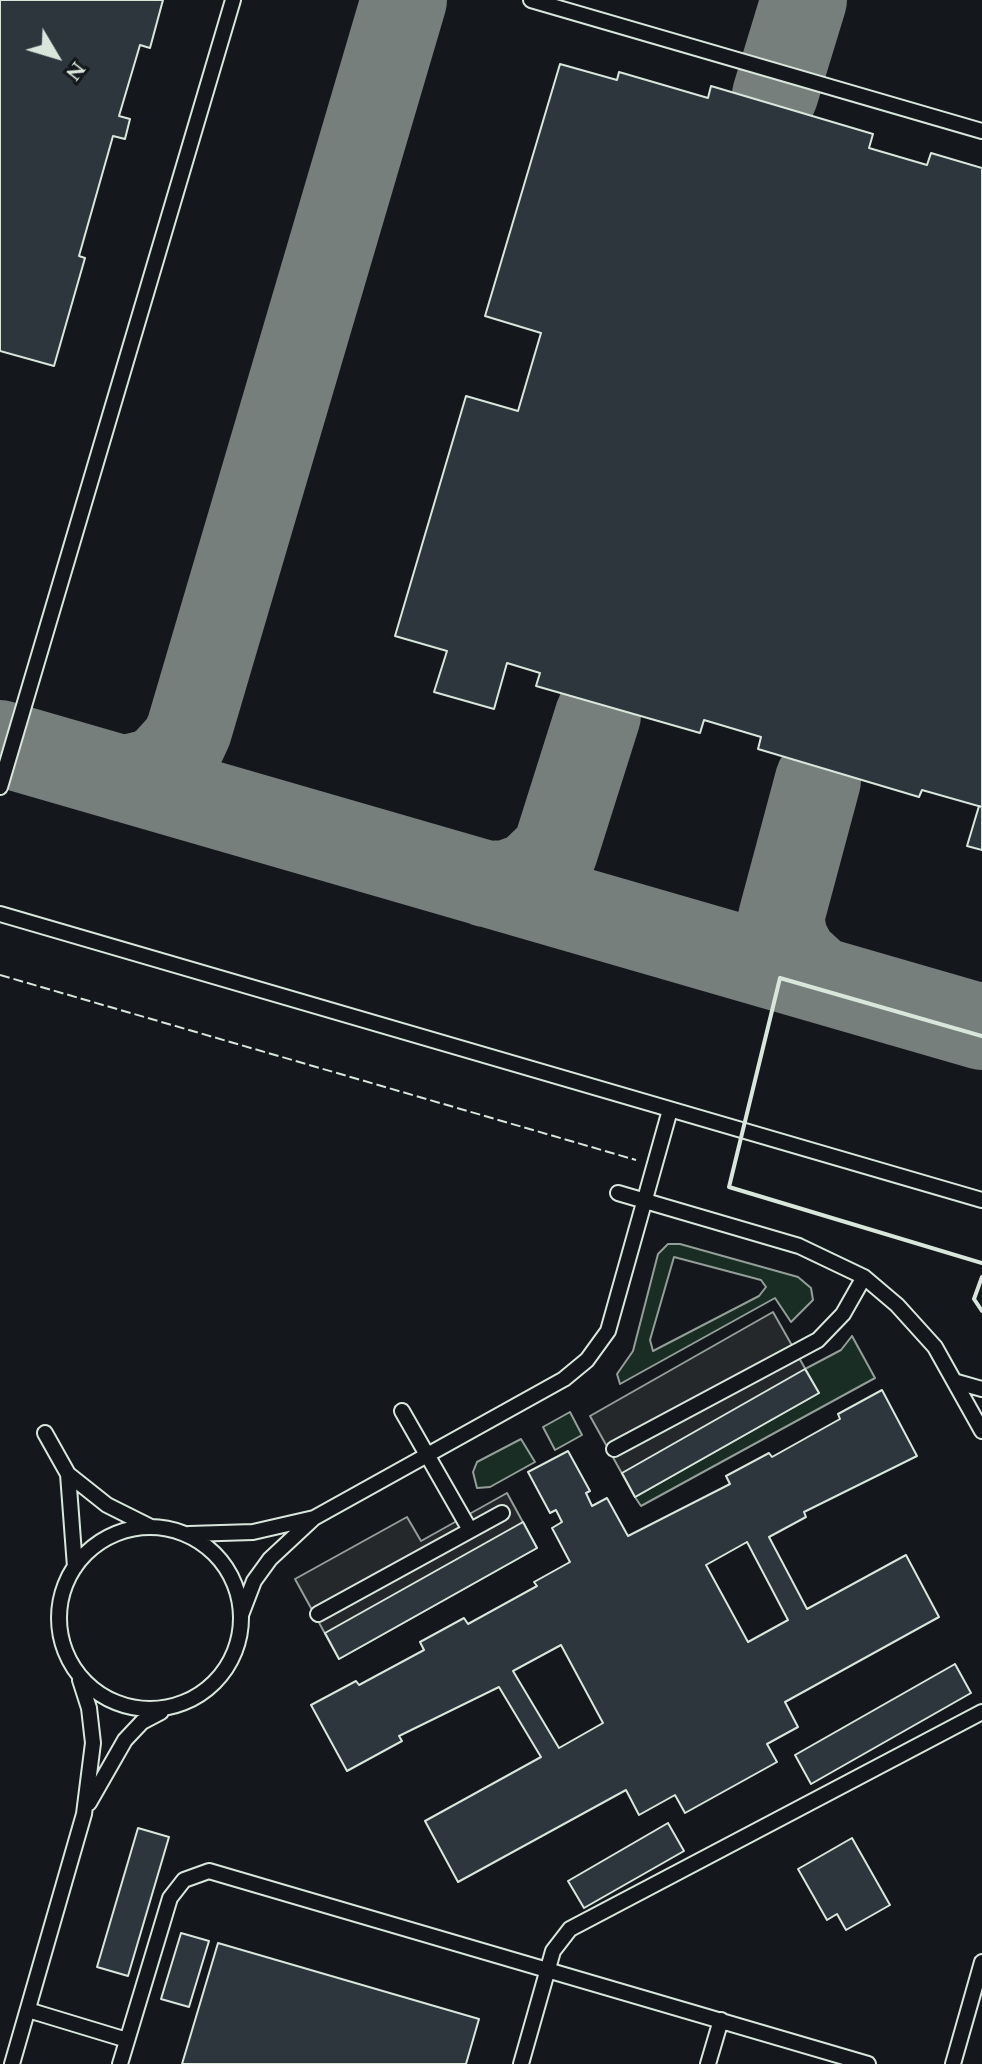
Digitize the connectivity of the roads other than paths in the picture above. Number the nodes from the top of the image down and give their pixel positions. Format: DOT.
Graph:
graph roads {
  1 [pos="233,0"];
  2 [pos="531,0"];
  3 [pos="982,131"];
  4 [pos="0,787"];
  5 [pos="0,914"];
  6 [pos="670,1110"];
  7 [pos="618,1193"];
  8 [pos="644,1199"];
  9 [pos="982,1200"];
  10 [pos="864,1277"];
  11 [pos="957,1382"];
  12 [pos="982,1389"];
  13 [pos="402,1411"];
  14 [pos="982,1431"];
  15 [pos="45,1433"];
  16 [pos="614,1449"];
  17 [pos="428,1455"];
  18 [pos="68,1474"];
  19 [pos="502,1513"];
  20 [pos="314,1518"];
  21 [pos="151,1527"];
  22 [pos="470,1530"];
  23 [pos="185,1534"];
  24 [pos="75,1567"];
  25 [pos="318,1614"];
  26 [pos="241,1615"];
  27 [pos="78,1676"];
  28 [pos="170,1707"];
  29 [pos="982,1712"];
  30 [pos="84,1814"];
  31 [pos="982,1962"];
  32 [pos="548,1970"];
  33 [pos="28,2010"];
  34 [pos="721,2020"];
  35 [pos="127,2040"];
  36 [pos="12,2064"];
  37 [pos="120,2064"];
  38 [pos="521,2064"];
  39 [pos="708,2064"];
  40 [pos="868,2064"];
  41 [pos="953,2064"];
  1 -- 4 [label="lane"];
  2 -- 3 [label="lane"];
  5 -- 6 [label="lane"];
  6 -- 8 [label="lane"];
  6 -- 9 [label="lane"];
  7 -- 8 [label="lane"];
  8 -- 10 [label="lane"];
  8 -- 17 [label="lane"];
  10 -- 11 [label="lane"];
  10 -- 16 [label="lane"];
  11 -- 12 [label="lane"];
  11 -- 14 [label="lane"];
  13 -- 17 [label="lane"];
  15 -- 18 [label="lane"];
  17 -- 20 [label="lane"];
  17 -- 22 [label="lane"];
  18 -- 21 [label="lane"];
  18 -- 24 [label="lane"];
  19 -- 22 [label="lane"];
  20 -- 23 [label="lane"];
  20 -- 26 [label="lane"];
  21 -- 23 [label="lane"];
  21 -- 24 [label="lane"];
  22 -- 25 [label="lane"];
  23 -- 26 [label="lane"];
  24 -- 27 [label="lane"];
  26 -- 28 [label="lane"];
  27 -- 28 [label="lane"];
  27 -- 30 [label="lane"];
  28 -- 30 [label="lane"];
  29 -- 32 [label="lane"];
  30 -- 33 [label="lane"];
  31 -- 41 [label="lane"];
  32 -- 34 [label="lane"];
  32 -- 35 [label="lane"];
  32 -- 38 [label="lane"];
  33 -- 35 [label="lane"];
  33 -- 36 [label="lane"];
  34 -- 39 [label="lane"];
  34 -- 40 [label="lane"];
  35 -- 37 [label="lane"];
}
